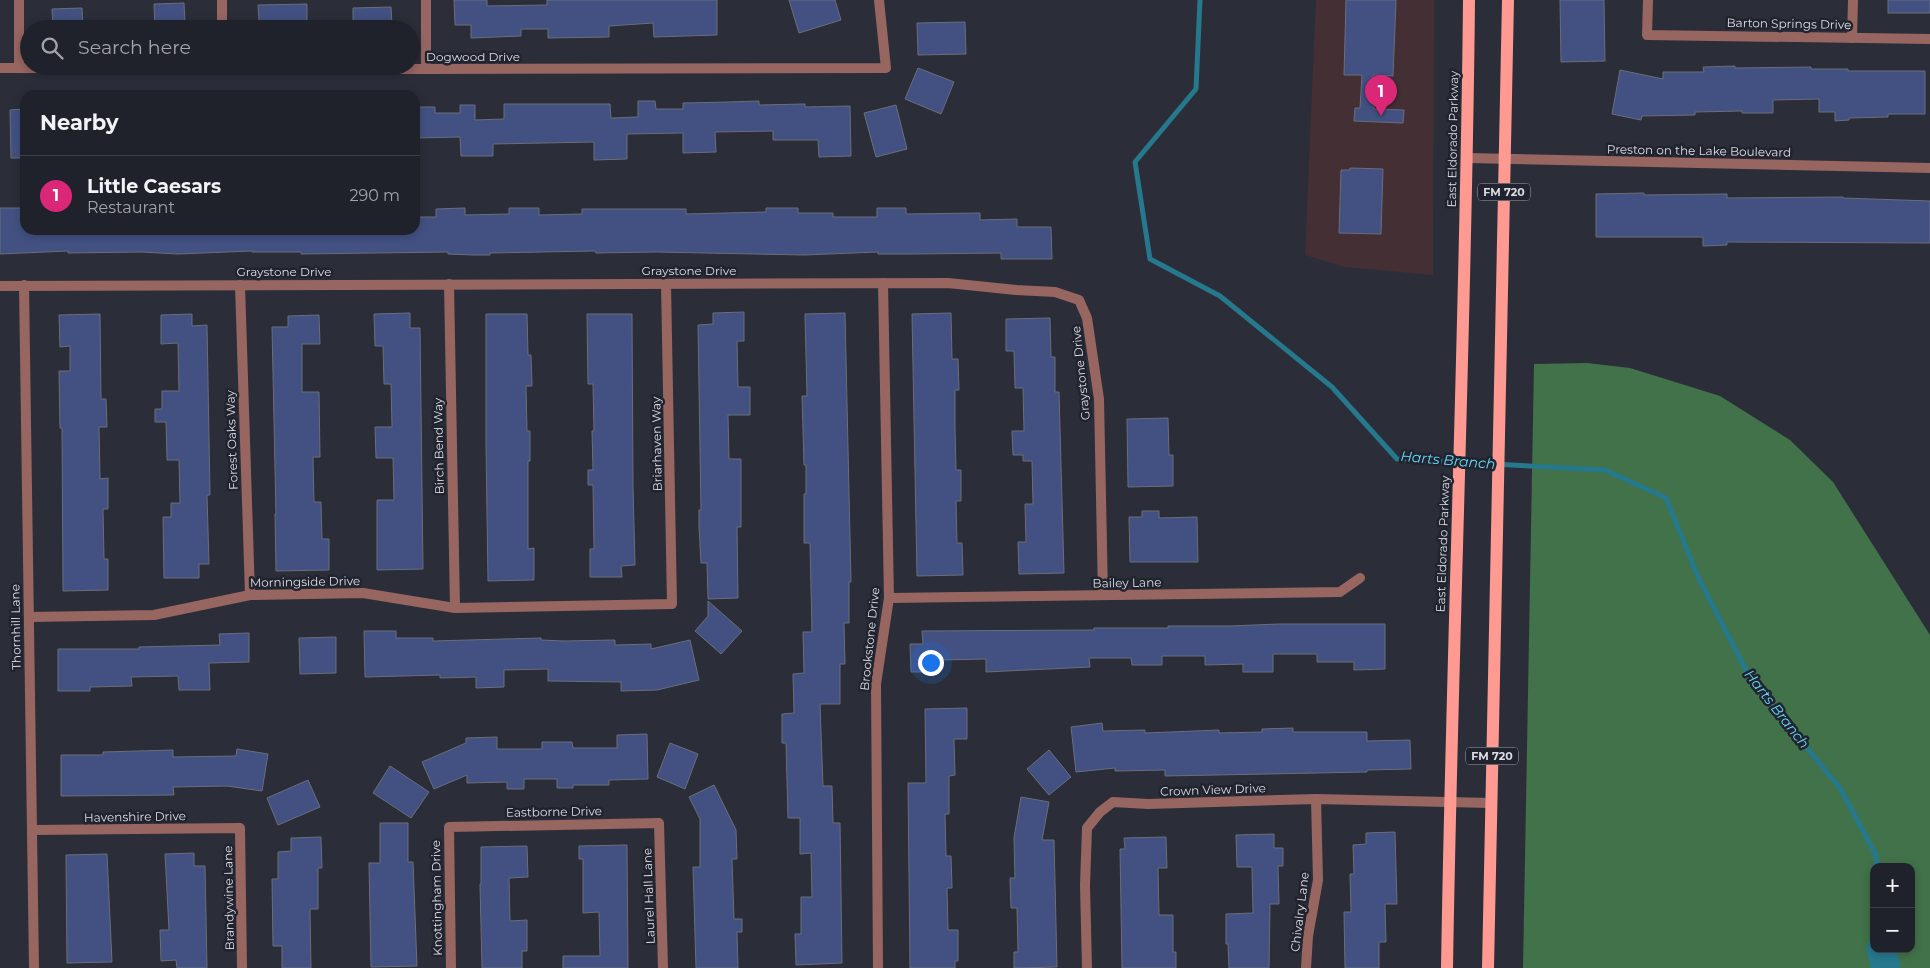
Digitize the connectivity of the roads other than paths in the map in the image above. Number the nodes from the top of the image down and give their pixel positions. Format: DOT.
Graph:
graph roads {
  1 [pos="19,0"];
  2 [pos="222,0"];
  3 [pos="426,0"];
  4 [pos="879,0"];
  5 [pos="1469,0"];
  6 [pos="1508,0"];
  7 [pos="1648,0"];
  8 [pos="1853,0"];
  9 [pos="222,20"];
  10 [pos="1852,38"];
  11 [pos="1930,39"];
  12 [pos="0,68"];
  13 [pos="19,68"];
  14 [pos="420,69"];
  15 [pos="426,69"];
  16 [pos="1467,158"];
  17 [pos="1504,159"];
  18 [pos="1930,168"];
  19 [pos="884,283"];
  20 [pos="449,284"];
  21 [pos="666,284"];
  22 [pos="240,285"];
  23 [pos="0,286"];
  24 [pos="24,286"];
  25 [pos="1360,578"];
  26 [pos="250,595"];
  27 [pos="1103,596"];
  28 [pos="889,598"];
  29 [pos="672,604"];
  30 [pos="455,608"];
  31 [pos="29,617"];
  32 [pos="1316,799"];
  33 [pos="1450,803"];
  34 [pos="1491,803"];
  35 [pos="659,823"];
  36 [pos="449,827"];
  37 [pos="240,828"];
  38 [pos="32,830"];
  39 [pos="34,968"];
  40 [pos="242,968"];
  41 [pos="451,968"];
  42 [pos="663,968"];
  43 [pos="878,968"];
  44 [pos="1086,968"];
  45 [pos="1306,968"];
  46 [pos="1447,968"];
  47 [pos="1488,968"];
  1 -- 13 [label="street"];
  2 -- 9 [label="street"];
  3 -- 15 [label="street"];
  4 -- 15 [label="street, Dogwood Drive"];
  5 -- 16 [label="main road, East Eldorado Parkway / FM 720"];
  6 -- 17 [label="main road, FM 720"];
  7 -- 10 [label="street, Barton Springs Drive"];
  8 -- 10 [label="street"];
  10 -- 11 [label="street, Barton Springs Drive"];
  12 -- 13 [label="street, Dogwood Drive"];
  14 -- 15 [label="street, Dogwood Drive"];
  16 -- 17 [label="street, Preston on the Lake Boulevard"];
  16 -- 33 [label="main road, East Eldorado Parkway / FM 720"];
  17 -- 18 [label="street, Preston on the Lake Boulevard"];
  17 -- 34 [label="main road, FM 720"];
  19 -- 21 [label="street, Graystone Drive"];
  19 -- 27 [label="street, Graystone Drive"];
  19 -- 28 [label="street, Brookstone Drive"];
  20 -- 21 [label="street, Graystone Drive"];
  20 -- 22 [label="street, Graystone Drive"];
  20 -- 30 [label="street, Birch Bend Way"];
  21 -- 29 [label="street, Briarhaven Way"];
  22 -- 24 [label="street, Graystone Drive"];
  22 -- 26 [label="street, Forest Oaks Way"];
  23 -- 24 [label="street, Graystone Drive"];
  24 -- 31 [label="street, Thornhill Lane"];
  25 -- 27 [label="street, Bailey Lane"];
  26 -- 30 [label="street, Morningside Drive"];
  26 -- 31 [label="street, Morningside Drive"];
  27 -- 28 [label="street, Bailey Lane"];
  28 -- 43 [label="street, Brookstone Drive"];
  29 -- 30 [label="street, Morningside Drive"];
  31 -- 38 [label="street, Thornhill Lane"];
  32 -- 33 [label="street, Crown View Drive"];
  32 -- 44 [label="street, Crown View Drive"];
  32 -- 45 [label="street, Chivalry Lane"];
  33 -- 34 [label="street, Crown View Drive"];
  33 -- 46 [label="main road, East Eldorado Parkway / FM 720"];
  34 -- 47 [label="main road, FM 720"];
  35 -- 36 [label="street, Eastborne Drive"];
  35 -- 42 [label="street, Laurel Hall Lane"];
  36 -- 41 [label="street, Knottingham Drive"];
  37 -- 38 [label="street, Havenshire Drive"];
  37 -- 40 [label="street, Brandywine Lane"];
  38 -- 39 [label="street, Thornhill Lane"];
}
